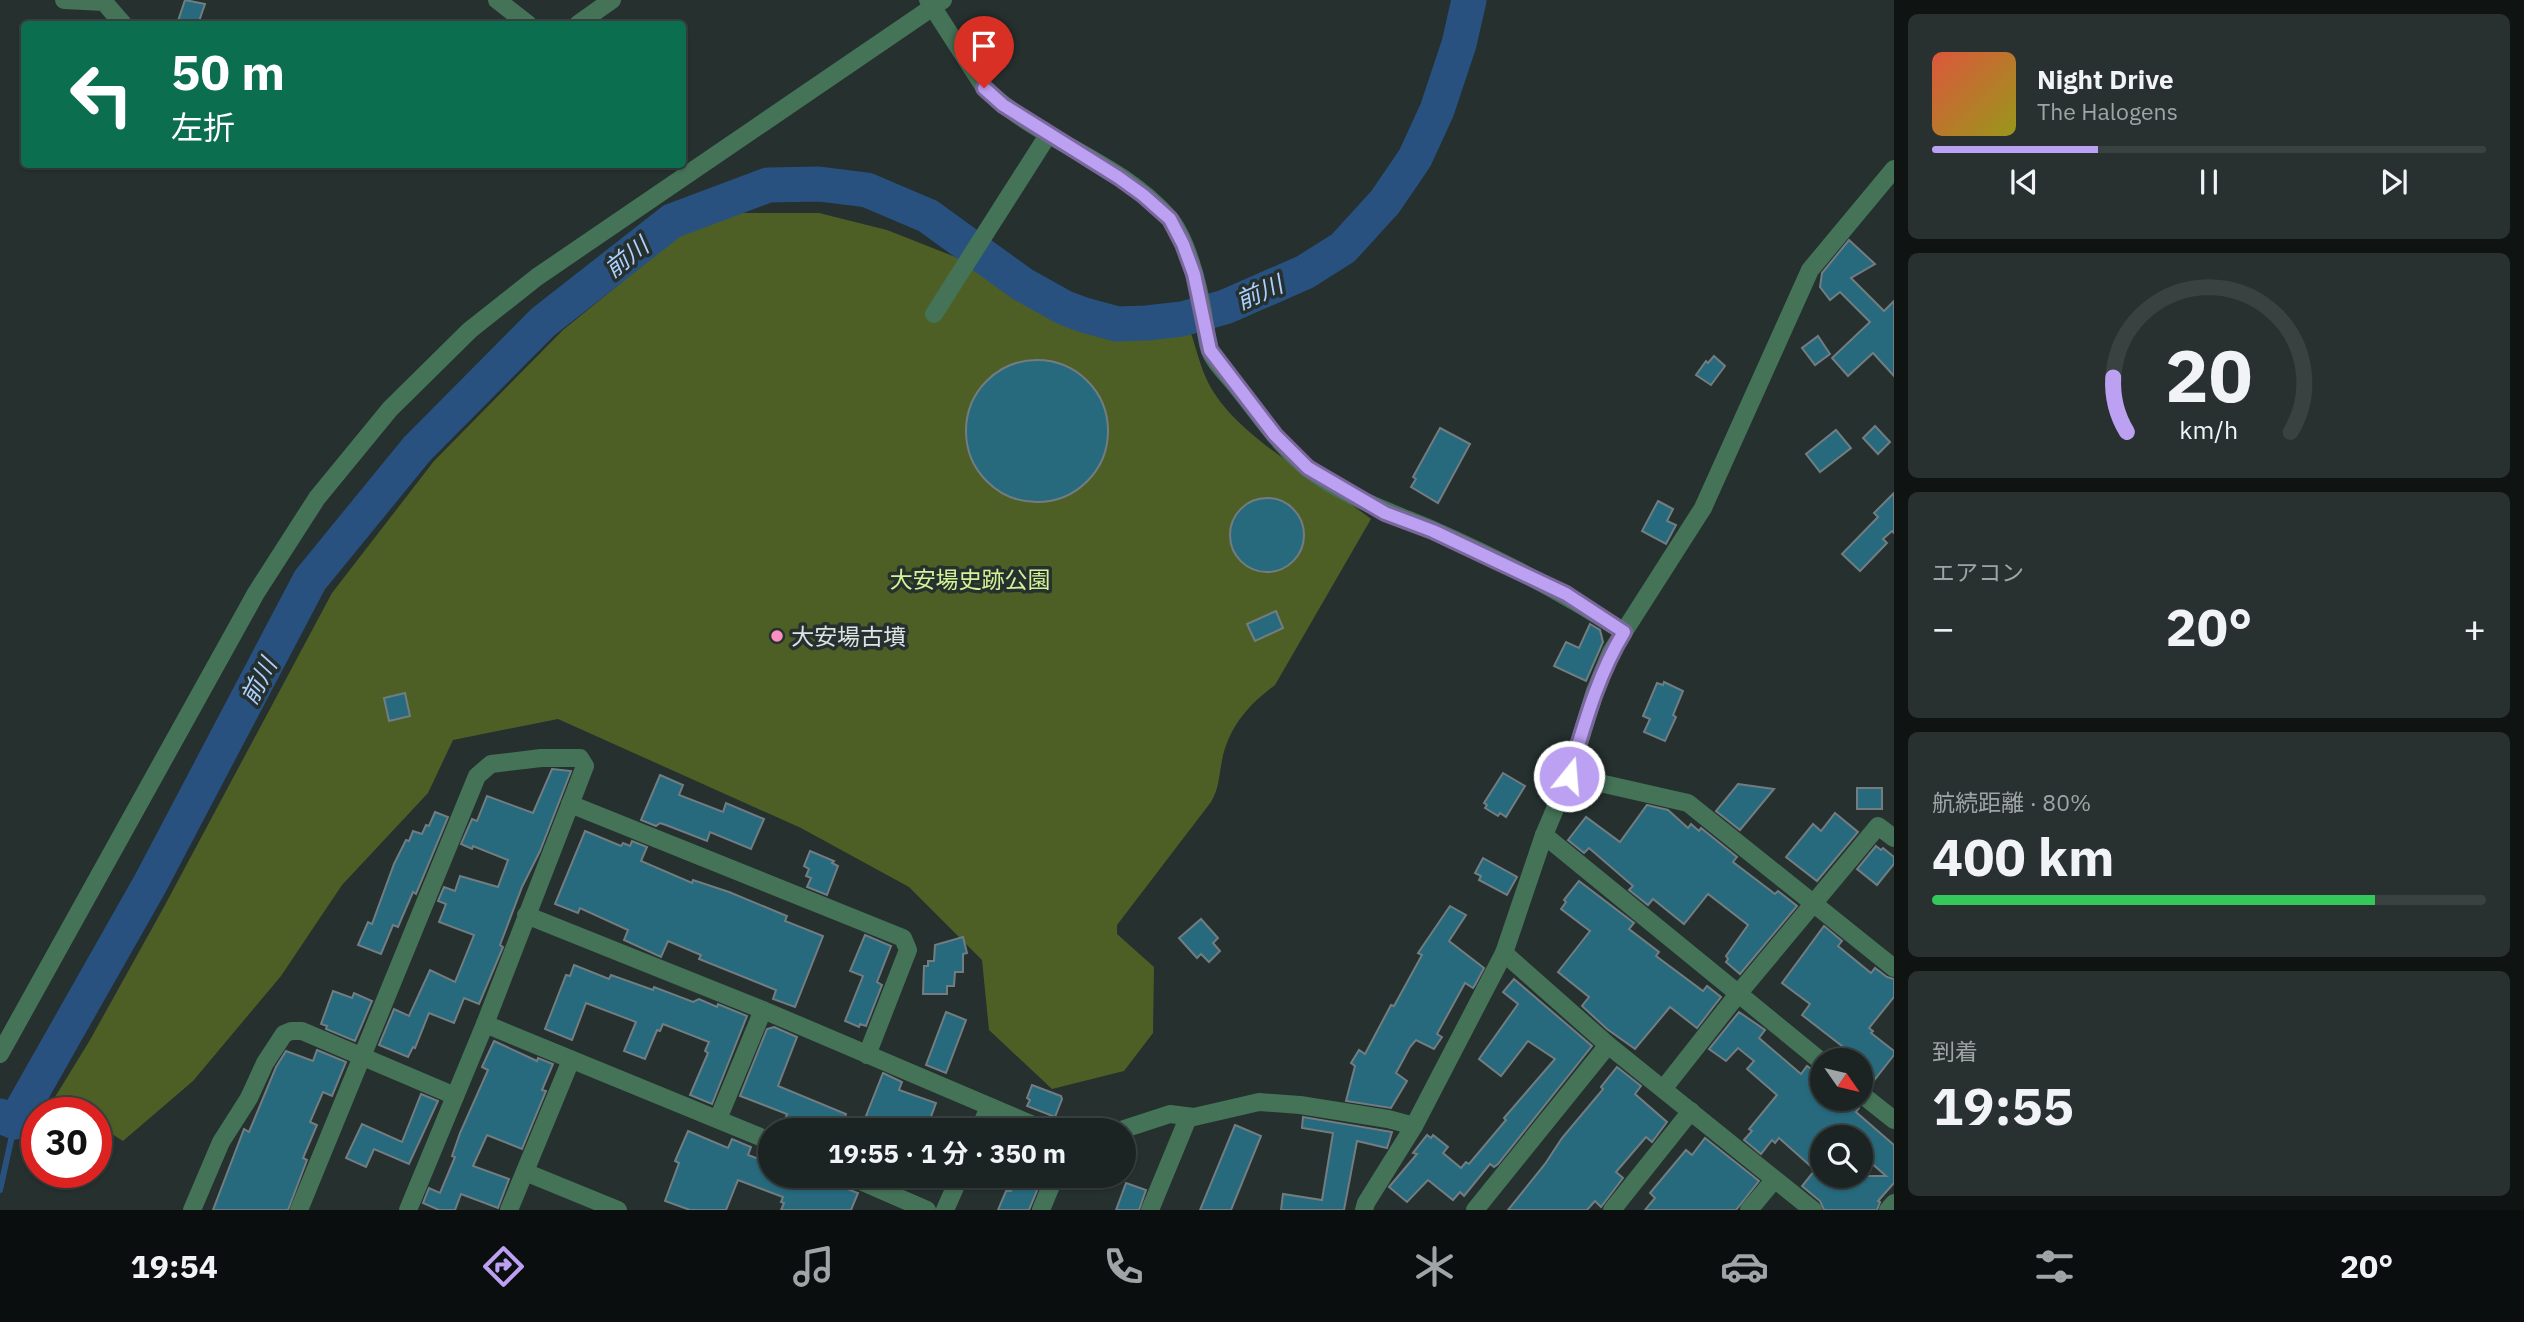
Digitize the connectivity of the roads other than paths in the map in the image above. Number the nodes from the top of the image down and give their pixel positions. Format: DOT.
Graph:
graph roads {
  1 [pos="64,0"];
  2 [pos="497,0"];
  3 [pos="612,0"];
  4 [pos="935,2"];
  5 [pos="120,21"];
  6 [pos="524,21"];
  7 [pos="582,21"];
  8 [pos="1048,135"];
  9 [pos="1894,169"];
  10 [pos="934,314"];
  11 [pos="1624,632"];
  12 [pos="1569,776"];
  13 [pos="570,804"];
  14 [pos="1544,835"];
  15 [pos="1894,838"];
  16 [pos="1814,902"];
  17 [pos="526,915"];
  18 [pos="1504,953"];
  19 [pos="1894,968"];
  20 [pos="1738,994"];
  21 [pos="763,1010"];
  22 [pos="485,1024"];
  23 [pos="1608,1045"];
  24 [pos="1810,1052"];
  25 [pos="0,1054"];
  26 [pos="867,1055"];
  27 [pos="362,1056"];
  28 [pos="571,1060"];
  29 [pos="1664,1088"];
  30 [pos="455,1096"];
  31 [pos="1873,1103"];
  32 [pos="989,1107"];
  33 [pos="1691,1111"];
  34 [pos="984,1118"];
  35 [pos="1016,1118"];
  36 [pos="1188,1118"];
  37 [pos="718,1119"];
  38 [pos="1894,1120"];
  39 [pos="1136,1125"];
  40 [pos="1414,1126"];
  41 [pos="758,1137"];
  42 [pos="525,1172"];
  43 [pos="1774,1180"];
  44 [pos="877,1188"];
  45 [pos="955,1188"];
  46 [pos="1050,1188"];
  47 [pos="1894,1203"];
  48 [pos="1368,1208"];
  49 [pos="192,1210"];
  50 [pos="299,1210"];
  51 [pos="408,1210"];
  52 [pos="509,1210"];
  53 [pos="618,1210"];
  54 [pos="927,1210"];
  55 [pos="945,1210"];
  56 [pos="1041,1210"];
  57 [pos="1150,1210"];
  58 [pos="1475,1210"];
  59 [pos="1612,1210"];
  60 [pos="1749,1210"];
  61 [pos="1813,1210"];
  62 [pos="1888,1210"];
  1 -- 5 [label="street"];
  2 -- 6 [label="street"];
  3 -- 7 [label="street"];
  4 -- 8 [label="street"];
  4 -- 25 [label="street"];
  8 -- 10 [label="street"];
  8 -- 11 [label="street"];
  9 -- 11 [label="street"];
  11 -- 12 [label="street"];
  12 -- 14 [label="street"];
  12 -- 16 [label="street"];
  13 -- 17 [label="street"];
  13 -- 26 [label="street"];
  13 -- 27 [label="street"];
  14 -- 18 [label="street"];
  14 -- 20 [label="street"];
  15 -- 16 [label="street"];
  16 -- 19 [label="street"];
  16 -- 20 [label="street"];
  17 -- 21 [label="street"];
  17 -- 22 [label="street"];
  18 -- 23 [label="street"];
  18 -- 40 [label="street"];
  20 -- 24 [label="street"];
  20 -- 29 [label="street"];
  21 -- 26 [label="street"];
  21 -- 37 [label="street"];
  22 -- 28 [label="street"];
  22 -- 30 [label="street"];
  23 -- 29 [label="street"];
  23 -- 58 [label="street"];
  26 -- 32 [label="street"];
  27 -- 30 [label="street"];
  27 -- 49 [label="street"];
  27 -- 50 [label="street"];
  28 -- 37 [label="street"];
  28 -- 42 [label="street"];
  29 -- 33 [label="street"];
  30 -- 51 [label="street"];
  31 -- 38 [label="street"];
  32 -- 34 [label="street"];
  32 -- 35 [label="street"];
  33 -- 43 [label="street"];
  33 -- 59 [label="street"];
  36 -- 39 [label="street"];
  36 -- 40 [label="street"];
  36 -- 57 [label="street"];
  37 -- 41 [label="street"];
  40 -- 48 [label="street"];
  42 -- 52 [label="street"];
  42 -- 53 [label="street"];
  43 -- 60 [label="street"];
  43 -- 61 [label="street"];
  44 -- 54 [label="street"];
  45 -- 55 [label="street"];
  46 -- 56 [label="street"];
  47 -- 62 [label="street"];
}
